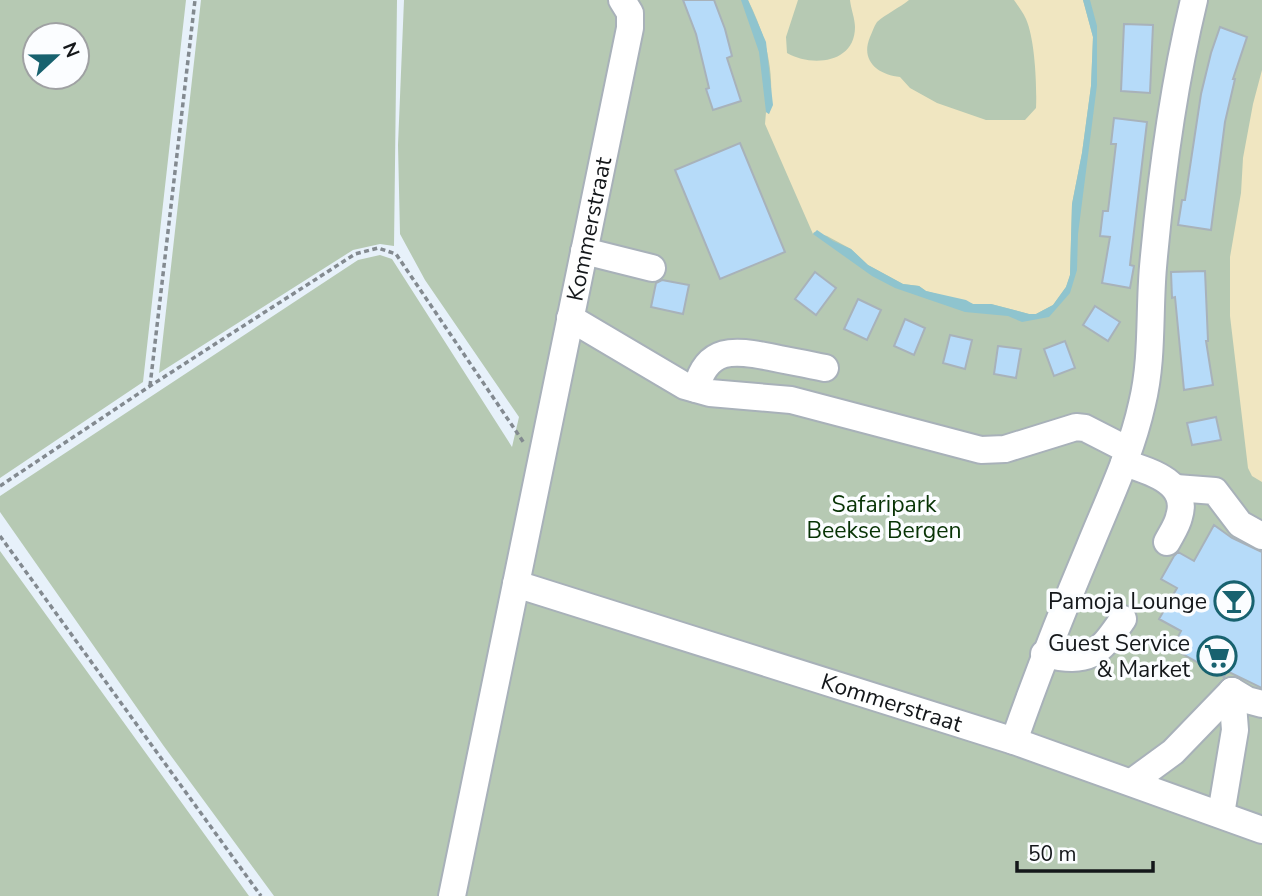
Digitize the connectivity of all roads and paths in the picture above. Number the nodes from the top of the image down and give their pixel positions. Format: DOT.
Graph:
graph roads {
  1 [pos="195,0"];
  2 [pos="622,0"];
  3 [pos="1194,0"];
  4 [pos="584,251"];
  5 [pos="652,268"];
  6 [pos="569,318"];
  7 [pos="825,368"];
  8 [pos="150,386"];
  9 [pos="696,389"];
  10 [pos="1126,457"];
  11 [pos="539,466"];
  12 [pos="0,486"];
  13 [pos="1176,488"];
  14 [pos="0,536"];
  15 [pos="1262,536"];
  16 [pos="1167,542"];
  17 [pos="516,584"];
  18 [pos="1123,618"];
  19 [pos="1044,654"];
  20 [pos="1232,691"];
  21 [pos="1262,704"];
  22 [pos="1014,741"];
  23 [pos="1132,782"];
  24 [pos="1221,814"];
  25 [pos="1262,830"];
  26 [pos="261,896"];
  27 [pos="452,896"];
  1 -- 8 [label="path"];
  2 -- 4 [label="street, Kommerstraat"];
  3 -- 10 [label="street"];
  4 -- 5 [label="street"];
  4 -- 6 [label="street, Kommerstraat"];
  6 -- 9 [label="street"];
  6 -- 11 [label="street, Kommerstraat"];
  7 -- 9 [label="street"];
  8 -- 11 [label="path"];
  8 -- 12 [label="path"];
  9 -- 10 [label="street"];
  10 -- 13 [label="street"];
  10 -- 19 [label="street"];
  11 -- 17 [label="street, Kommerstraat"];
  13 -- 15 [label="street"];
  13 -- 16 [label="street"];
  14 -- 26 [label="path"];
  17 -- 22 [label="street, Kommerstraat"];
  17 -- 27 [label="street, Kommerstraat"];
  18 -- 19 [label="street"];
  19 -- 22 [label="street"];
  20 -- 21 [label="street"];
  20 -- 23 [label="street"];
  20 -- 24 [label="street"];
  22 -- 23 [label="street, Kommerstraat"];
  23 -- 24 [label="street, Kommerstraat"];
  24 -- 25 [label="street, Kommerstraat"];
}
